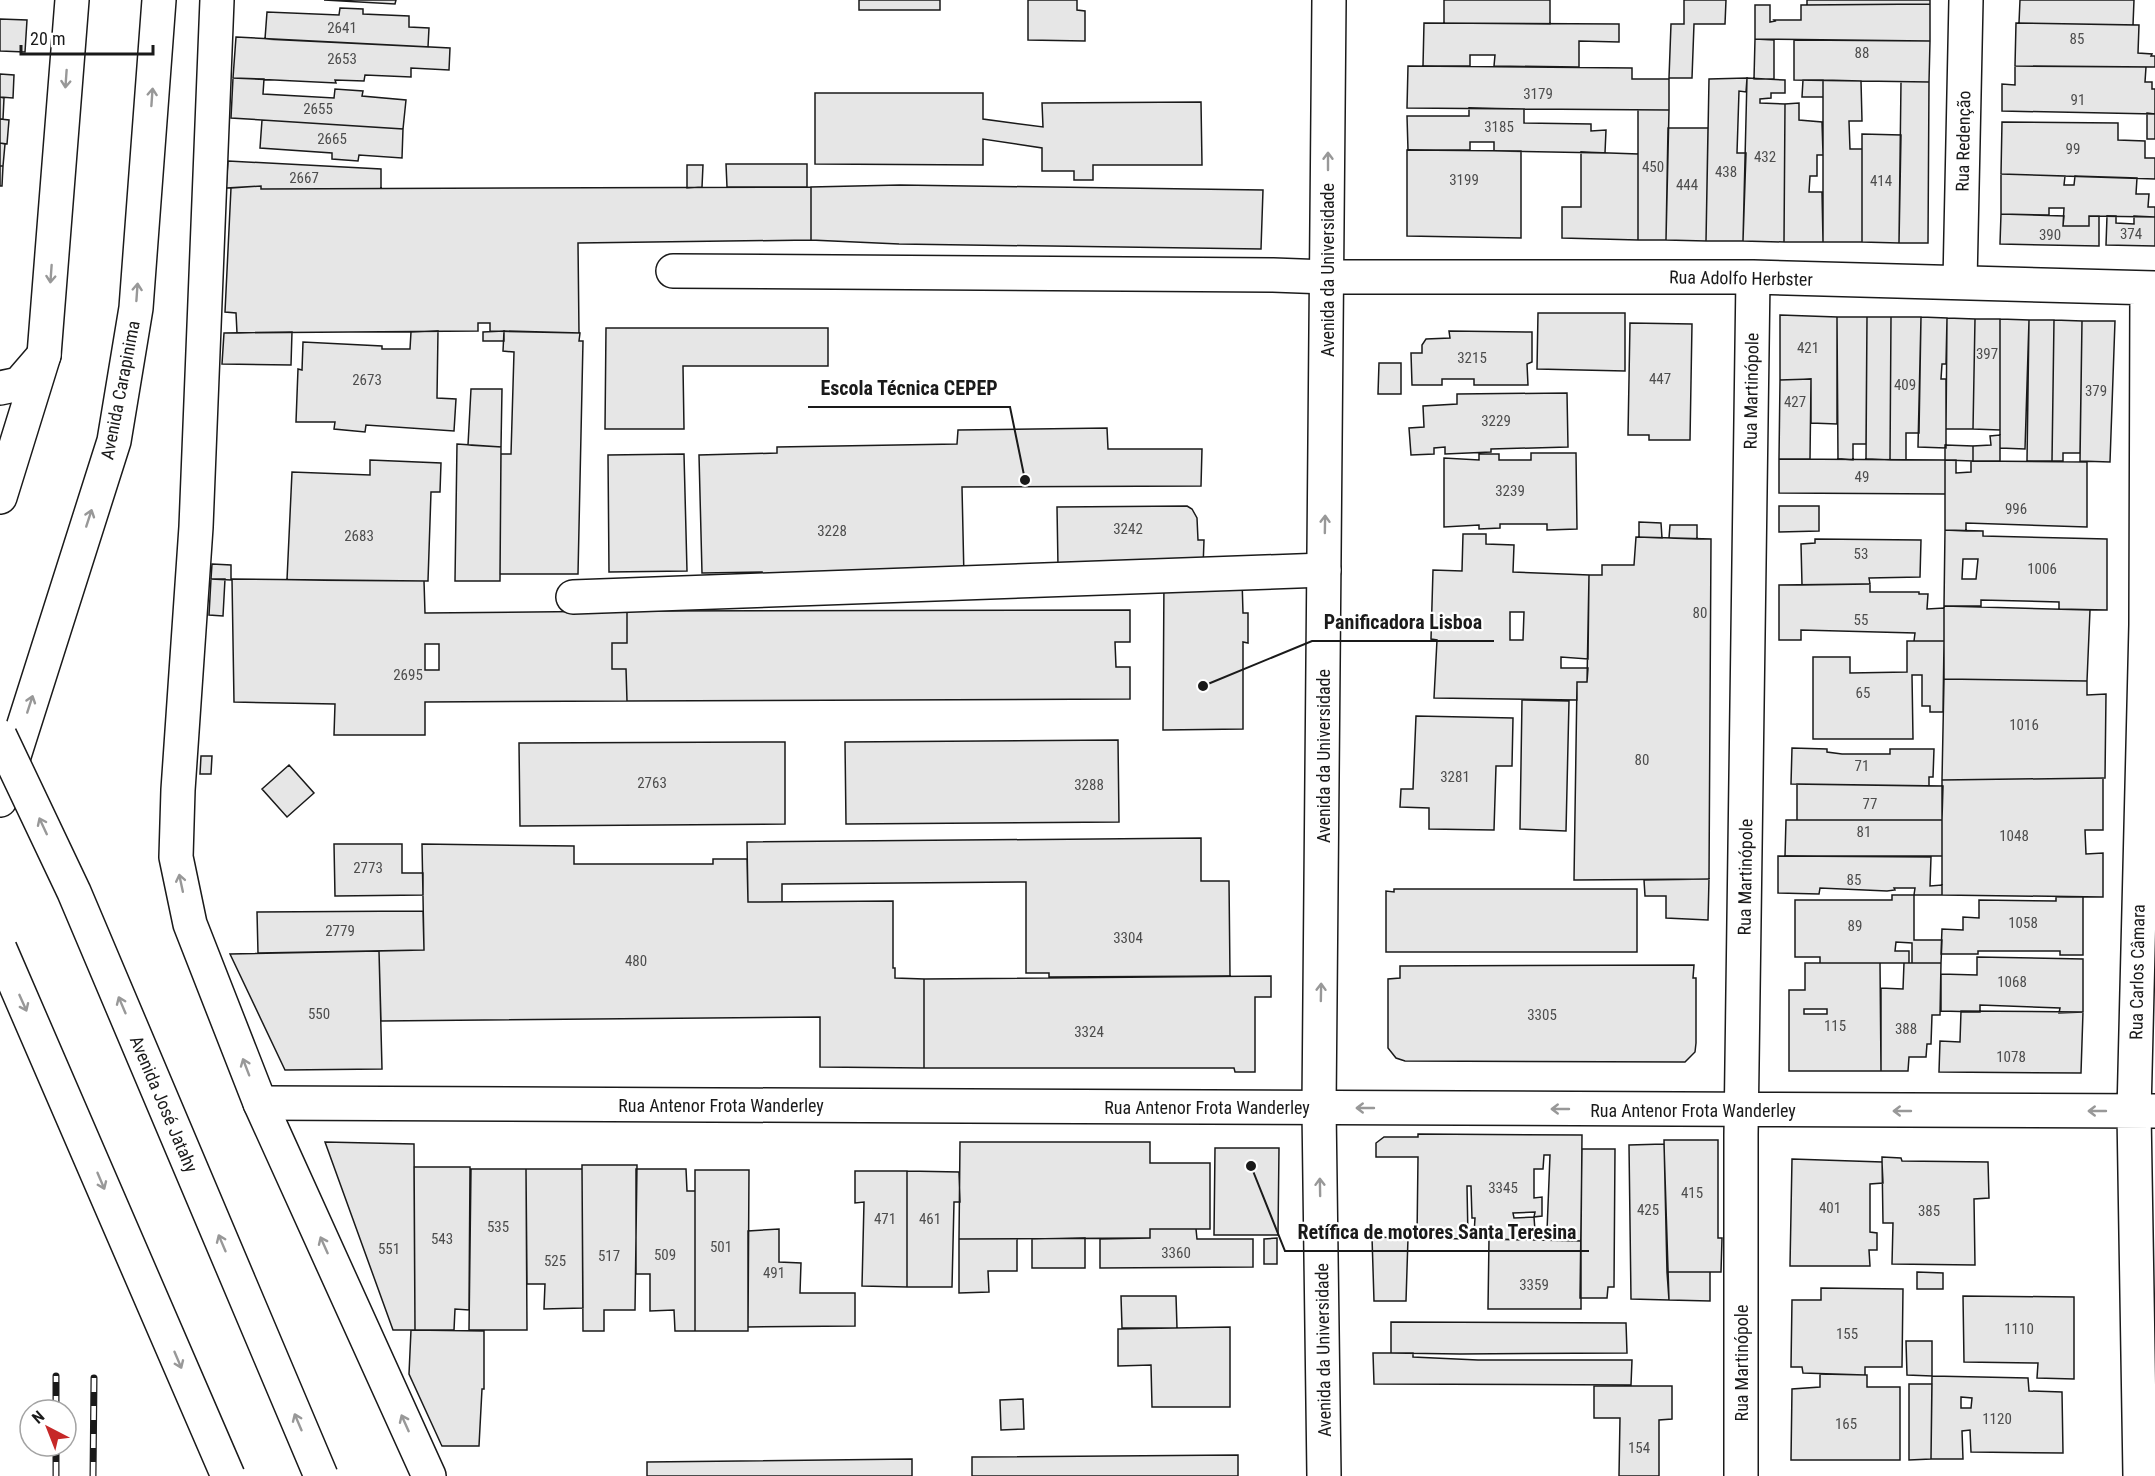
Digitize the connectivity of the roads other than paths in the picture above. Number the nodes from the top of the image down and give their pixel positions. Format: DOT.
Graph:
graph roads {
  1 [pos="72,0"];
  2 [pos="159,0"];
  3 [pos="217,0"];
  4 [pos="1329,0"];
  5 [pos="1966,0"];
  6 [pos="673,271"];
  7 [pos="1327,277"];
  8 [pos="1753,277"];
  9 [pos="1960,282"];
  10 [pos="2151,288"];
  11 [pos="45,355"];
  12 [pos="0,388"];
  13 [pos="0,497"];
  14 [pos="1324,570"];
  15 [pos="573,597"];
  16 [pos="0,736"];
  17 [pos="0,800"];
  18 [pos="0,949"];
  19 [pos="260,1103"];
  20 [pos="1319,1108"];
  21 [pos="1742,1110"];
  22 [pos="2144,1111"];
  23 [pos="228,1476"];
  24 [pos="321,1476"];
  25 [pos="429,1476"];
  26 [pos="1324,1476"];
  27 [pos="1741,1476"];
  28 [pos="2140,1476"];
  1 -- 11 [label="street, one-way"];
  17 -- 2 [label="street, Avenida Carapinima, one-way"];
  19 -- 3 [label="street, one-way"];
  7 -- 4 [label="street, Avenida da Universidade, one-way"];
  5 -- 9 [label="street, Rua Redenção"];
  6 -- 7 [label="street, Rua Adolfo Herbster"];
  7 -- 8 [label="street, Rua Adolfo Herbster"];
  14 -- 7 [label="street, Avenida da Universidade, one-way"];
  8 -- 9 [label="street, Rua Adolfo Herbster"];
  8 -- 21 [label="street, Rua Martinópole"];
  9 -- 10 [label="street, Rua Adolfo Herbster"];
  10 -- 22 [label="street, Rua Carlos Câmara"];
  11 -- 12 [label="street"];
  11 -- 13 [label="street"];
  14 -- 15 [label="street"];
  20 -- 14 [label="street, Avenida da Universidade, one-way"];
  24 -- 16 [label="street, Avenida José Jatahy, one-way, bridge"];
  18 -- 23 [label="street, one-way, bridge"];
  19 -- 20 [label="street, Rua Antenor Frota Wanderley"];
  25 -- 19 [label="street, one-way"];
  21 -- 20 [label="street, Rua Antenor Frota Wanderley, one-way"];
  26 -- 20 [label="street, Avenida da Universidade, one-way"];
  22 -- 21 [label="street, Rua Antenor Frota Wanderley, one-way"];
  21 -- 27 [label="street, Rua Martinópole"];
  22 -- 28 [label="street, Rua Carlos Câmara"];
}
